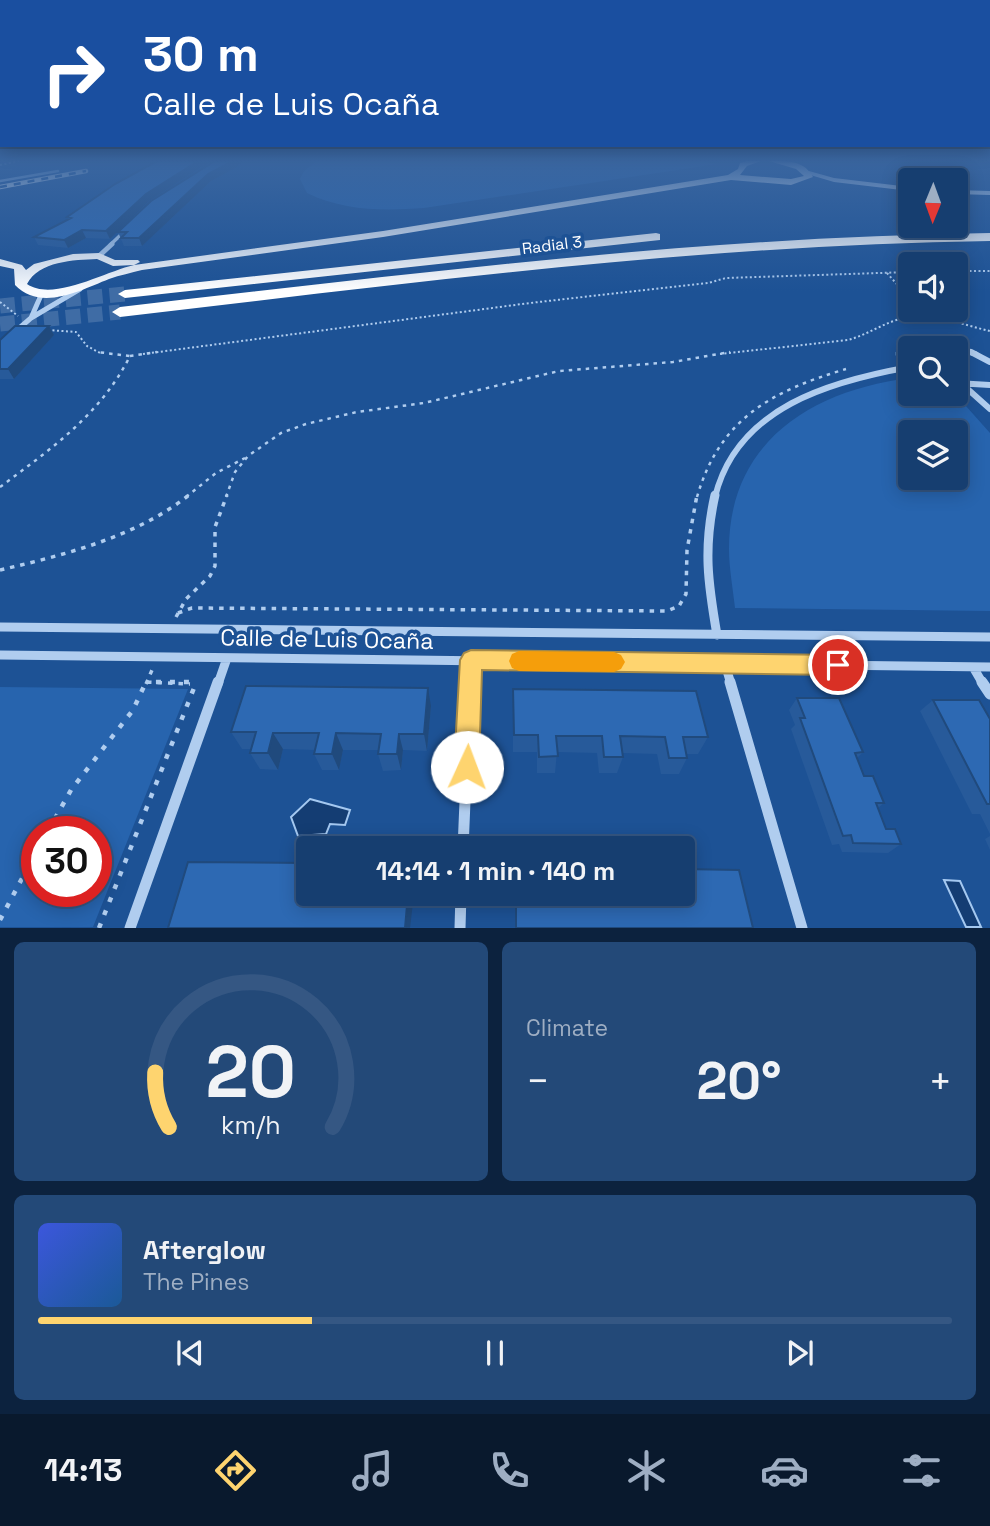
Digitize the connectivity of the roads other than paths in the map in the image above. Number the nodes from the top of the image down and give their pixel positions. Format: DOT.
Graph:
graph roads {
  1 [pos="565,204"];
  2 [pos="136,220"];
  3 [pos="898,225"];
  4 [pos="768,230"];
  5 [pos="673,236"];
  6 [pos="990,237"];
  7 [pos="253,252"];
  8 [pos="99,256"];
  9 [pos="59,259"];
  10 [pos="0,260"];
  11 [pos="113,263"];
  12 [pos="105,277"];
  13 [pos="21,280"];
  14 [pos="84,287"];
  15 [pos="42,293"];
  16 [pos="125,294"];
  17 [pos="120,312"];
  18 [pos="28,321"];
  19 [pos="10,337"];
  20 [pos="968,353"];
  21 [pos="990,362"];
  22 [pos="898,369"];
  23 [pos="968,384"];
  24 [pos="990,385"];
  25 [pos="968,391"];
  26 [pos="990,409"];
  27 [pos="0,627"];
  28 [pos="718,635"];
  29 [pos="990,637"];
  30 [pos="0,655"];
  31 [pos="227,658"];
  32 [pos="471,660"];
  33 [pos="725,664"];
  34 [pos="973,667"];
  35 [pos="990,667"];
  36 [pos="990,694"];
  37 [pos="464,836"];
  38 [pos="461,906"];
  39 [pos="130,928"];
  40 [pos="460,928"];
  41 [pos="802,928"];
  1 -- 7 [label="main road"];
  2 -- 8 [label="street"];
  3 -- 4 [label="highway"];
  5 -- 16 [label="highway, Radial 3"];
  6 -- 17 [label="highway, Radial 3"];
  7 -- 11 [label="main road"];
  7 -- 12 [label="main road"];
  8 -- 9 [label="main road"];
  8 -- 11 [label="main road"];
  9 -- 10 [label="main road"];
  9 -- 13 [label="main road"];
  10 -- 13 [label="main road"];
  11 -- 12 [label="main road"];
  12 -- 14 [label="main road"];
  13 -- 15 [label="main road"];
  14 -- 15 [label="main road"];
  14 -- 18 [label="street"];
  15 -- 18 [label="street"];
  18 -- 19 [label="street"];
  20 -- 21 [label="street"];
  22 -- 28 [label="street"];
  23 -- 24 [label="street"];
  25 -- 26 [label="street"];
  27 -- 28 [label="street, Calle de Luis Ocaña"];
  28 -- 29 [label="street, Calle de Luis Ocaña"];
  30 -- 31 [label="street, Calle de Luis Ocaña"];
  31 -- 32 [label="street, Calle de Luis Ocaña"];
  31 -- 39 [label="street"];
  32 -- 33 [label="street, Calle de Luis Ocaña"];
  32 -- 37 [label="street"];
  33 -- 34 [label="street, Calle de Luis Ocaña"];
  33 -- 41 [label="street"];
  34 -- 35 [label="street, Calle de Luis Ocaña"];
  34 -- 36 [label="street"];
  38 -- 40 [label="street"];
}
